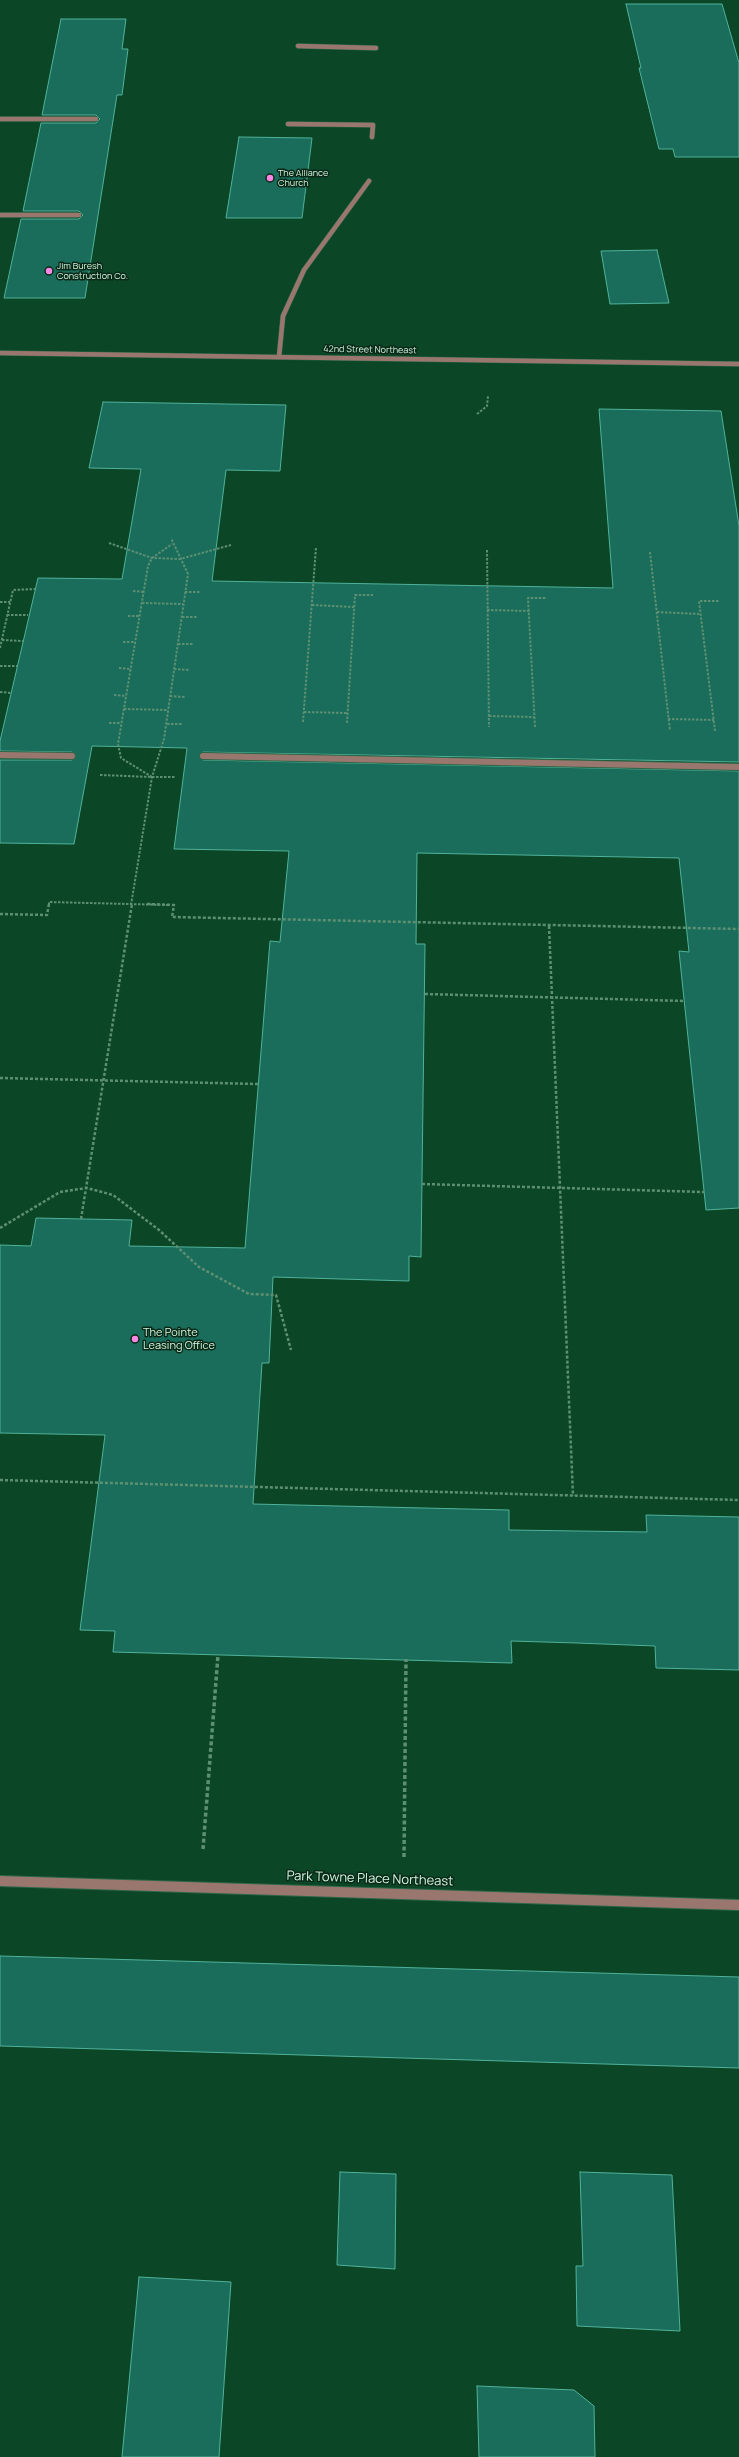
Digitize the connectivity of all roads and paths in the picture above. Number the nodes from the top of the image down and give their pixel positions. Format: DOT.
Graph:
graph roads {
  1 [pos="298,46"];
  2 [pos="376,48"];
  3 [pos="0,119"];
  4 [pos="96,119"];
  5 [pos="288,124"];
  6 [pos="372,137"];
  7 [pos="369,182"];
  8 [pos="79,214"];
  9 [pos="0,215"];
  10 [pos="0,353"];
  11 [pos="279,357"];
  12 [pos="739,364"];
  13 [pos="488,391"];
  14 [pos="477,414"];
  15 [pos="171,538"];
  16 [pos="109,543"];
  17 [pos="172,544"];
  18 [pos="231,546"];
  19 [pos="316,547"];
  20 [pos="486,550"];
  21 [pos="650,552"];
  22 [pos="152,558"];
  23 [pos="180,559"];
  24 [pos="35,589"];
  25 [pos="133,591"];
  26 [pos="144,592"];
  27 [pos="185,592"];
  28 [pos="201,592"];
  29 [pos="373,596"];
  30 [pos="546,598"];
  31 [pos="719,601"];
  32 [pos="0,602"];
  33 [pos="10,602"];
  34 [pos="142,603"];
  35 [pos="184,604"];
  36 [pos="312,605"];
  37 [pos="354,607"];
  38 [pos="487,610"];
  39 [pos="530,611"];
  40 [pos="657,612"];
  41 [pos="699,614"];
  42 [pos="7,615"];
  43 [pos="28,615"];
  44 [pos="128,616"];
  45 [pos="140,616"];
  46 [pos="182,617"];
  47 [pos="198,617"];
  48 [pos="2,640"];
  49 [pos="23,641"];
  50 [pos="123,642"];
  51 [pos="136,642"];
  52 [pos="178,644"];
  53 [pos="194,644"];
  54 [pos="0,648"];
  55 [pos="0,666"];
  56 [pos="17,666"];
  57 [pos="119,668"];
  58 [pos="131,669"];
  59 [pos="174,669"];
  60 [pos="190,670"];
  61 [pos="0,692"];
  62 [pos="11,693"];
  63 [pos="114,695"];
  64 [pos="126,696"];
  65 [pos="170,696"];
  66 [pos="186,696"];
  67 [pos="124,709"];
  68 [pos="168,710"];
  69 [pos="304,712"];
  70 [pos="348,712"];
  71 [pos="489,716"];
  72 [pos="534,717"];
  73 [pos="668,719"];
  74 [pos="714,720"];
  75 [pos="109,723"];
  76 [pos="122,723"];
  77 [pos="166,724"];
  78 [pos="183,724"];
  79 [pos="347,727"];
  80 [pos="535,730"];
  81 [pos="716,733"];
  82 [pos="0,755"];
  83 [pos="72,756"];
  84 [pos="203,756"];
  85 [pos="301,758"];
  86 [pos="489,762"];
  87 [pos="673,766"];
  88 [pos="739,767"];
  89 [pos="152,776"];
  90 [pos="133,903"];
  91 [pos="0,914"];
  92 [pos="549,926"];
  93 [pos="739,929"];
  94 [pos="425,994"];
  95 [pos="552,999"];
  96 [pos="685,1001"];
  97 [pos="0,1078"];
  98 [pos="105,1080"];
  99 [pos="258,1084"];
  100 [pos="422,1184"];
  101 [pos="87,1188"];
  102 [pos="561,1188"];
  103 [pos="704,1192"];
  104 [pos="81,1219"];
  105 [pos="0,1228"];
  106 [pos="291,1350"];
  107 [pos="0,1480"];
  108 [pos="573,1496"];
  109 [pos="739,1500"];
  110 [pos="218,1655"];
  111 [pos="406,1659"];
  112 [pos="0,1881"];
  113 [pos="200,1888"];
  114 [pos="403,1894"];
  115 [pos="739,1905"];
  1 -- 2 [label="street"];
  3 -- 4 [label="street"];
  5 -- 6 [label="street"];
  7 -- 11 [label="street"];
  8 -- 9 [label="street"];
  10 -- 11 [label="street, 42nd Street Northeast"];
  11 -- 12 [label="street, 42nd Street Northeast"];
  13 -- 14 [label="path"];
  15 -- 17 [label="path"];
  16 -- 22 [label="path"];
  17 -- 22 [label="path"];
  17 -- 23 [label="path"];
  18 -- 23 [label="path"];
  19 -- 36 [label="path"];
  20 -- 38 [label="path"];
  21 -- 40 [label="path"];
  22 -- 23 [label="path"];
  22 -- 26 [label="path"];
  23 -- 27 [label="path"];
  24 -- 33 [label="path"];
  25 -- 26 [label="path"];
  26 -- 34 [label="path"];
  27 -- 28 [label="path"];
  27 -- 35 [label="path"];
  29 -- 37 [label="path"];
  30 -- 39 [label="path"];
  31 -- 41 [label="path"];
  32 -- 33 [label="path"];
  33 -- 42 [label="path"];
  34 -- 35 [label="path"];
  34 -- 45 [label="path"];
  35 -- 46 [label="path"];
  36 -- 37 [label="path"];
  36 -- 69 [label="path"];
  37 -- 70 [label="path"];
  38 -- 39 [label="path"];
  38 -- 71 [label="path"];
  39 -- 72 [label="path"];
  40 -- 41 [label="path"];
  40 -- 73 [label="path"];
  41 -- 74 [label="path"];
  42 -- 43 [label="path"];
  42 -- 48 [label="path"];
  44 -- 45 [label="path"];
  45 -- 51 [label="path"];
  46 -- 47 [label="path"];
  46 -- 52 [label="path"];
  48 -- 49 [label="path"];
  48 -- 54 [label="path"];
  50 -- 51 [label="path"];
  51 -- 58 [label="path"];
  52 -- 53 [label="path"];
  52 -- 59 [label="path"];
  55 -- 56 [label="path"];
  57 -- 58 [label="path"];
  58 -- 64 [label="path"];
  59 -- 60 [label="path"];
  59 -- 65 [label="path"];
  61 -- 62 [label="path"];
  63 -- 64 [label="path"];
  64 -- 67 [label="path"];
  65 -- 66 [label="path"];
  65 -- 68 [label="path"];
  67 -- 68 [label="path"];
  67 -- 76 [label="path"];
  68 -- 77 [label="path"];
  69 -- 70 [label="path"];
  69 -- 85 [label="path"];
  70 -- 79 [label="path"];
  71 -- 72 [label="path"];
  71 -- 86 [label="path"];
  72 -- 80 [label="path"];
  73 -- 74 [label="path"];
  73 -- 87 [label="path"];
  74 -- 81 [label="path"];
  75 -- 76 [label="path"];
  76 -- 89 [label="path"];
  77 -- 78 [label="path"];
  77 -- 89 [label="path"];
  82 -- 83 [label="street"];
  83 -- 89 [label="path"];
  84 -- 85 [label="street"];
  85 -- 86 [label="street"];
  86 -- 87 [label="street"];
  87 -- 88 [label="street"];
  89 -- 90 [label="path"];
  90 -- 91 [label="path"];
  90 -- 92 [label="path"];
  90 -- 98 [label="path"];
  92 -- 93 [label="path"];
  92 -- 95 [label="path"];
  94 -- 95 [label="path"];
  95 -- 96 [label="path"];
  95 -- 102 [label="path"];
  97 -- 98 [label="path"];
  98 -- 99 [label="path"];
  98 -- 101 [label="path"];
  100 -- 102 [label="path"];
  101 -- 104 [label="path"];
  101 -- 105 [label="path"];
  101 -- 106 [label="path"];
  102 -- 103 [label="path"];
  102 -- 108 [label="path"];
  107 -- 108 [label="path"];
  108 -- 109 [label="path"];
  110 -- 113 [label="path"];
  111 -- 114 [label="path"];
  112 -- 113 [label="street, Park Towne Place Northeast"];
  113 -- 114 [label="street, Park Towne Place Northeast"];
  114 -- 115 [label="street, Park Towne Place Northeast"];
}
